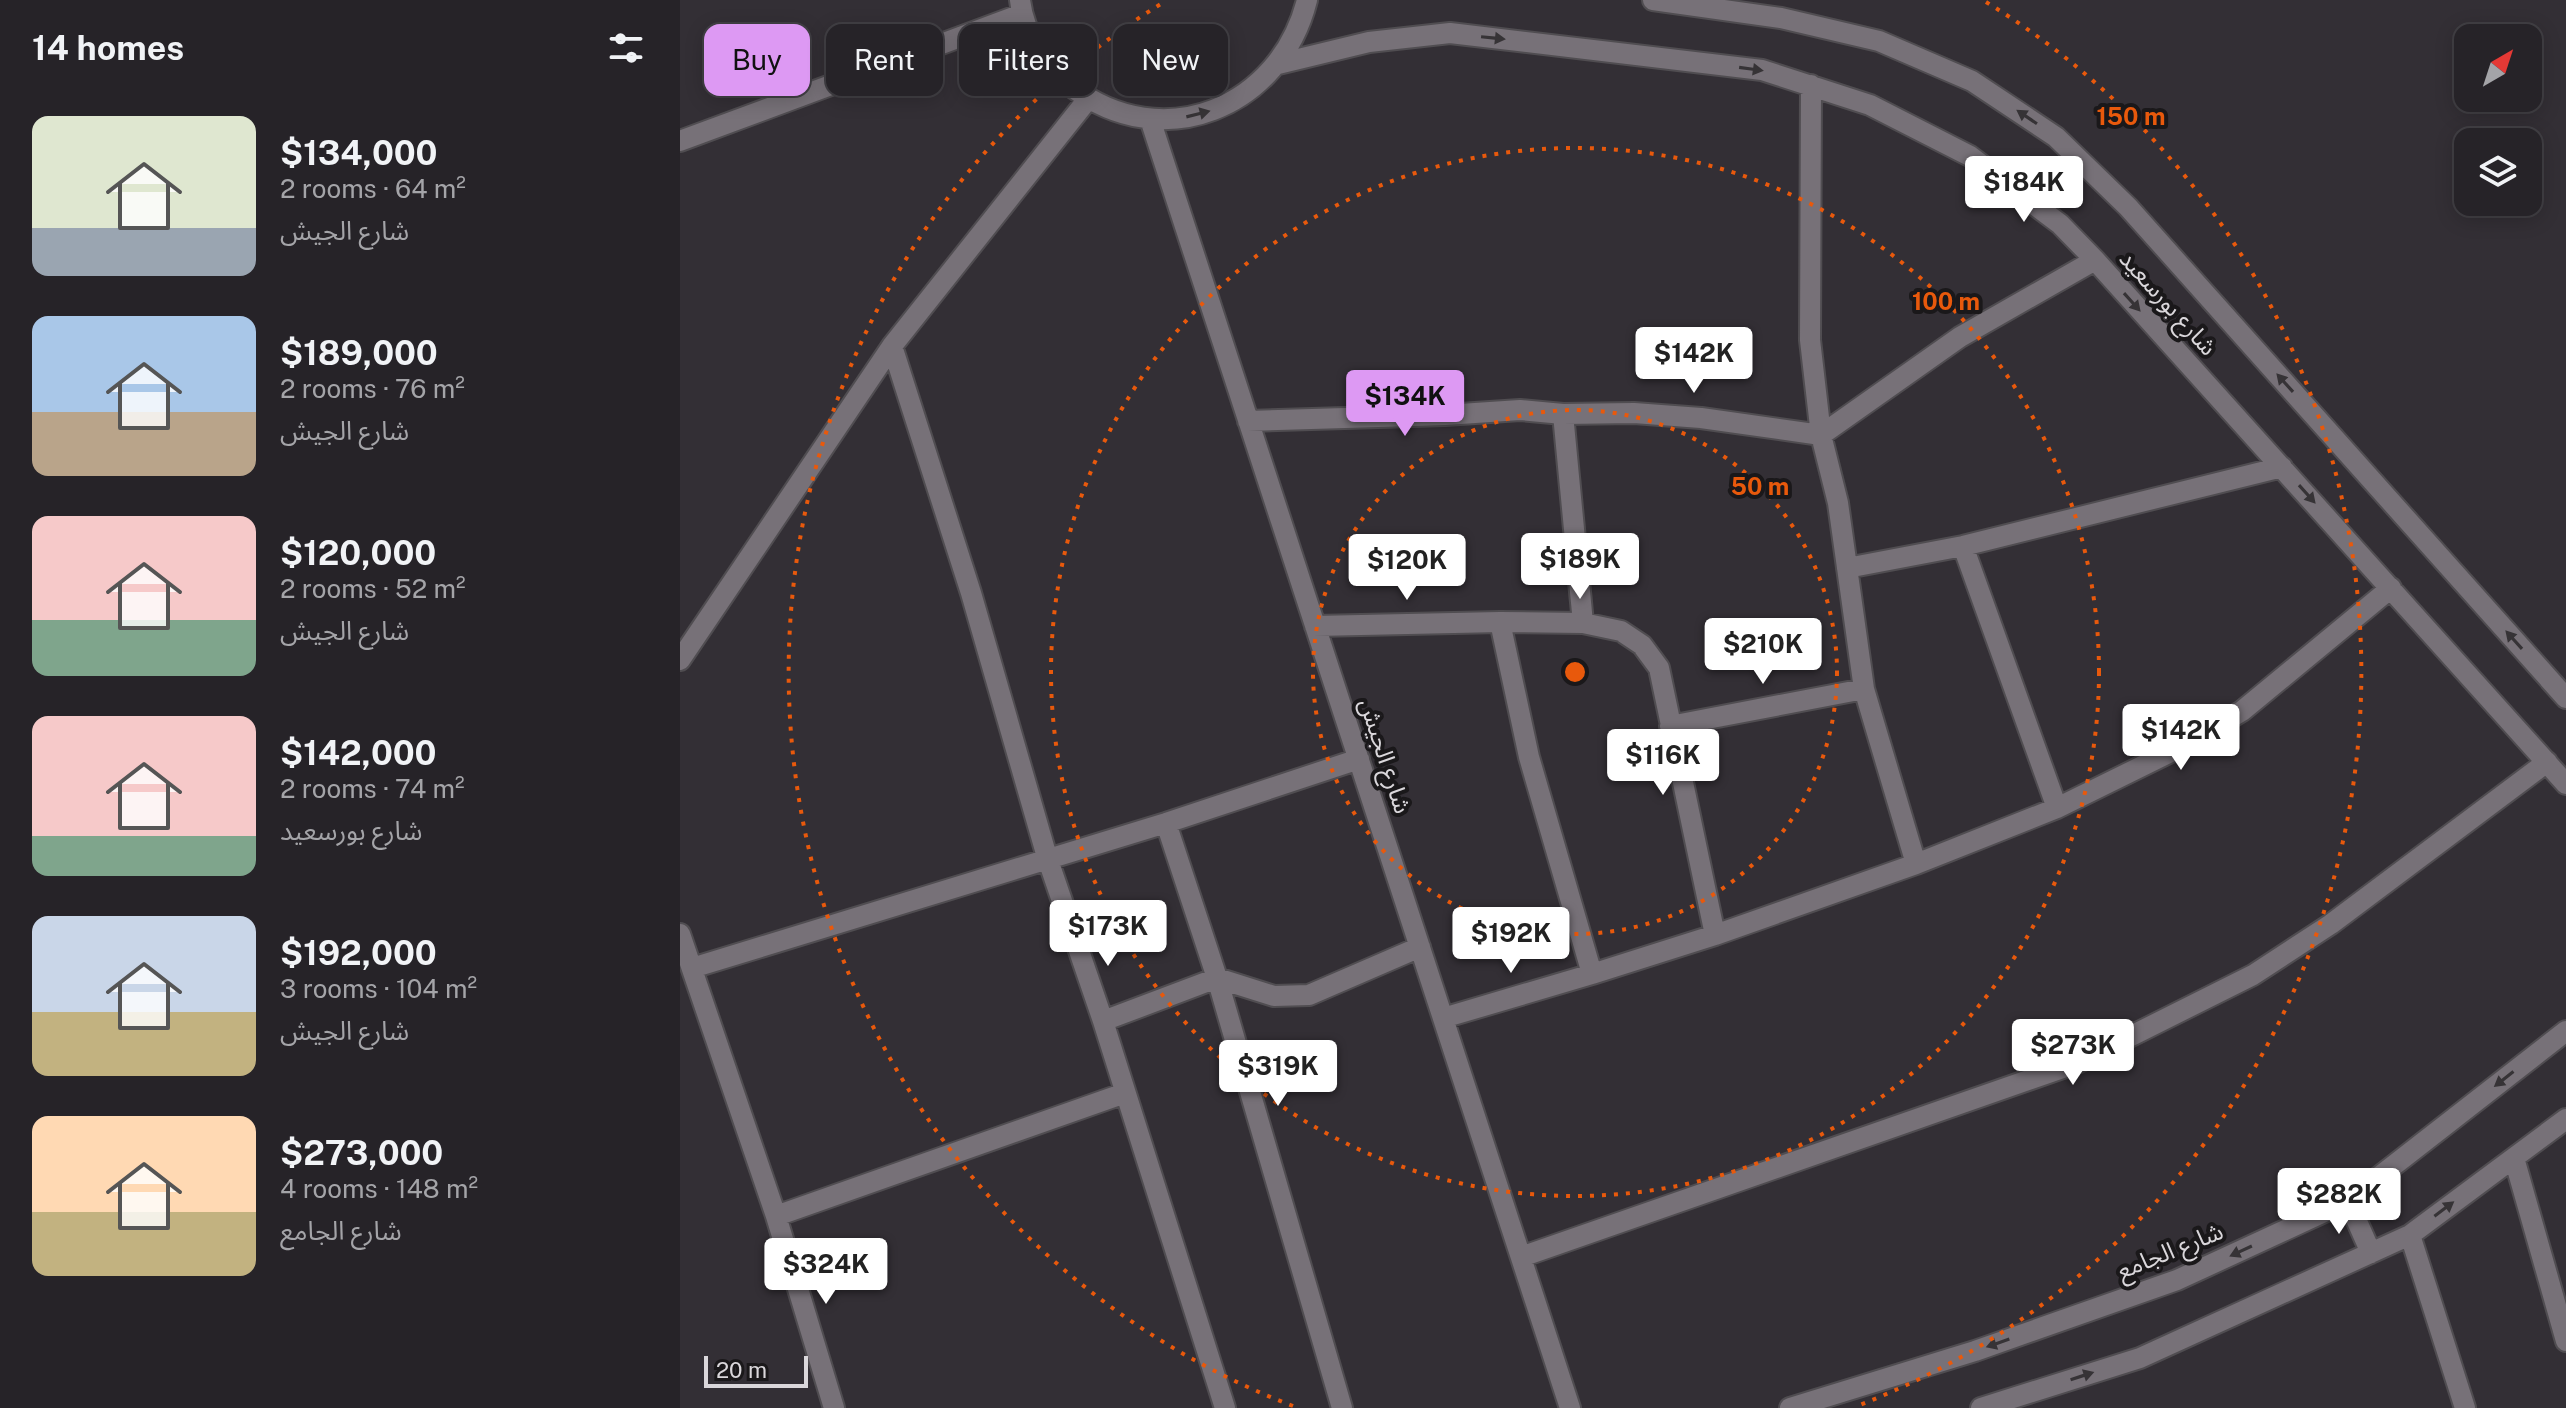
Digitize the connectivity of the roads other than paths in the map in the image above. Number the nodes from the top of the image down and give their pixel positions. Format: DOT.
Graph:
graph roads {
  1 [pos="1307,0"];
  2 [pos="1653,0"];
  3 [pos="1021,7"];
  4 [pos="1278,64"];
  5 [pos="1811,85"];
  6 [pos="1088,99"];
  7 [pos="1150,119"];
  8 [pos="680,141"];
  9 [pos="2095,260"];
  10 [pos="892,346"];
  11 [pos="1563,414"];
  12 [pos="1248,421"];
  13 [pos="1821,435"];
  14 [pos="2282,467"];
  15 [pos="1963,546"];
  16 [pos="1847,568"];
  17 [pos="2391,588"];
  18 [pos="1500,622"];
  19 [pos="1583,623"];
  20 [pos="1315,626"];
  21 [pos="680,660"];
  22 [pos="1864,689"];
  23 [pos="2566,698"];
  24 [pos="1670,726"];
  25 [pos="1359,759"];
  26 [pos="2547,762"];
  27 [pos="2566,784"];
  28 [pos="2057,808"];
  29 [pos="1166,823"];
  30 [pos="1047,857"];
  31 [pos="1916,864"];
  32 [pos="680,934"];
  33 [pos="1715,935"];
  34 [pos="1420,947"];
  35 [pos="692,968"];
  36 [pos="1592,974"];
  37 [pos="1217,978"];
  38 [pos="1443,1018"];
  39 [pos="1103,1021"];
  40 [pos="2566,1031"];
  41 [pos="1125,1093"];
  42 [pos="2566,1119"];
  43 [pos="2514,1158"];
  44 [pos="2348,1201"];
  45 [pos="776,1216"];
  46 [pos="2410,1235"];
  47 [pos="2371,1253"];
  48 [pos="1521,1257"];
  49 [pos="2566,1341"];
  50 [pos="834,1408"];
  51 [pos="1225,1408"];
  52 [pos="1342,1408"];
  53 [pos="1570,1408"];
  54 [pos="1790,1408"];
  55 [pos="1981,1408"];
  56 [pos="2465,1408"];
  1 -- 4 [label="street"];
  23 -- 2 [label="street, شارع بورسعيد, one-way"];
  3 -- 6 [label="street"];
  3 -- 8 [label="street"];
  4 -- 5 [label="street, شارع بورسعيد, one-way"];
  7 -- 4 [label="street, one-way"];
  5 -- 9 [label="street, شارع بورسعيد"];
  5 -- 13 [label="street"];
  6 -- 7 [label="street"];
  6 -- 10 [label="street"];
  7 -- 12 [label="street, شارع الجيش"];
  9 -- 13 [label="street"];
  9 -- 14 [label="street, شارع بورسعيد, one-way"];
  10 -- 21 [label="street"];
  10 -- 30 [label="street"];
  11 -- 12 [label="street"];
  11 -- 13 [label="street"];
  11 -- 19 [label="street"];
  12 -- 20 [label="street, شارع الجيش"];
  13 -- 16 [label="street"];
  14 -- 15 [label="street"];
  14 -- 17 [label="street, شارع بورسعيد, one-way"];
  15 -- 16 [label="street"];
  15 -- 28 [label="street"];
  16 -- 22 [label="street"];
  17 -- 26 [label="street, شارع بورسعيد"];
  17 -- 28 [label="street"];
  18 -- 19 [label="street"];
  18 -- 20 [label="street"];
  18 -- 36 [label="street"];
  19 -- 24 [label="street"];
  20 -- 25 [label="street, شارع الجيش"];
  22 -- 24 [label="street"];
  22 -- 31 [label="street"];
  24 -- 33 [label="street"];
  25 -- 29 [label="street"];
  25 -- 34 [label="street, شارع الجيش"];
  26 -- 27 [label="street, شارع بورسعيد"];
  26 -- 48 [label="street"];
  28 -- 31 [label="street"];
  29 -- 30 [label="street"];
  29 -- 37 [label="street"];
  30 -- 35 [label="street"];
  30 -- 39 [label="street"];
  31 -- 33 [label="street"];
  32 -- 35 [label="street"];
  33 -- 36 [label="street"];
  34 -- 37 [label="street"];
  34 -- 38 [label="street, شارع الجيش"];
  35 -- 45 [label="street"];
  36 -- 38 [label="street"];
  37 -- 39 [label="street"];
  37 -- 52 [label="street"];
  38 -- 48 [label="street, شارع الجيش"];
  39 -- 41 [label="street"];
  40 -- 44 [label="street, شارع الجامع, one-way"];
  41 -- 45 [label="street"];
  41 -- 51 [label="street"];
  42 -- 43 [label="street"];
  46 -- 43 [label="street, one-way"];
  43 -- 49 [label="street"];
  44 -- 47 [label="street"];
  44 -- 54 [label="street, شارع الجامع, one-way"];
  45 -- 50 [label="street"];
  46 -- 47 [label="street"];
  46 -- 56 [label="street"];
  55 -- 47 [label="street, one-way"];
  48 -- 53 [label="street, شارع الجيش"];
}
